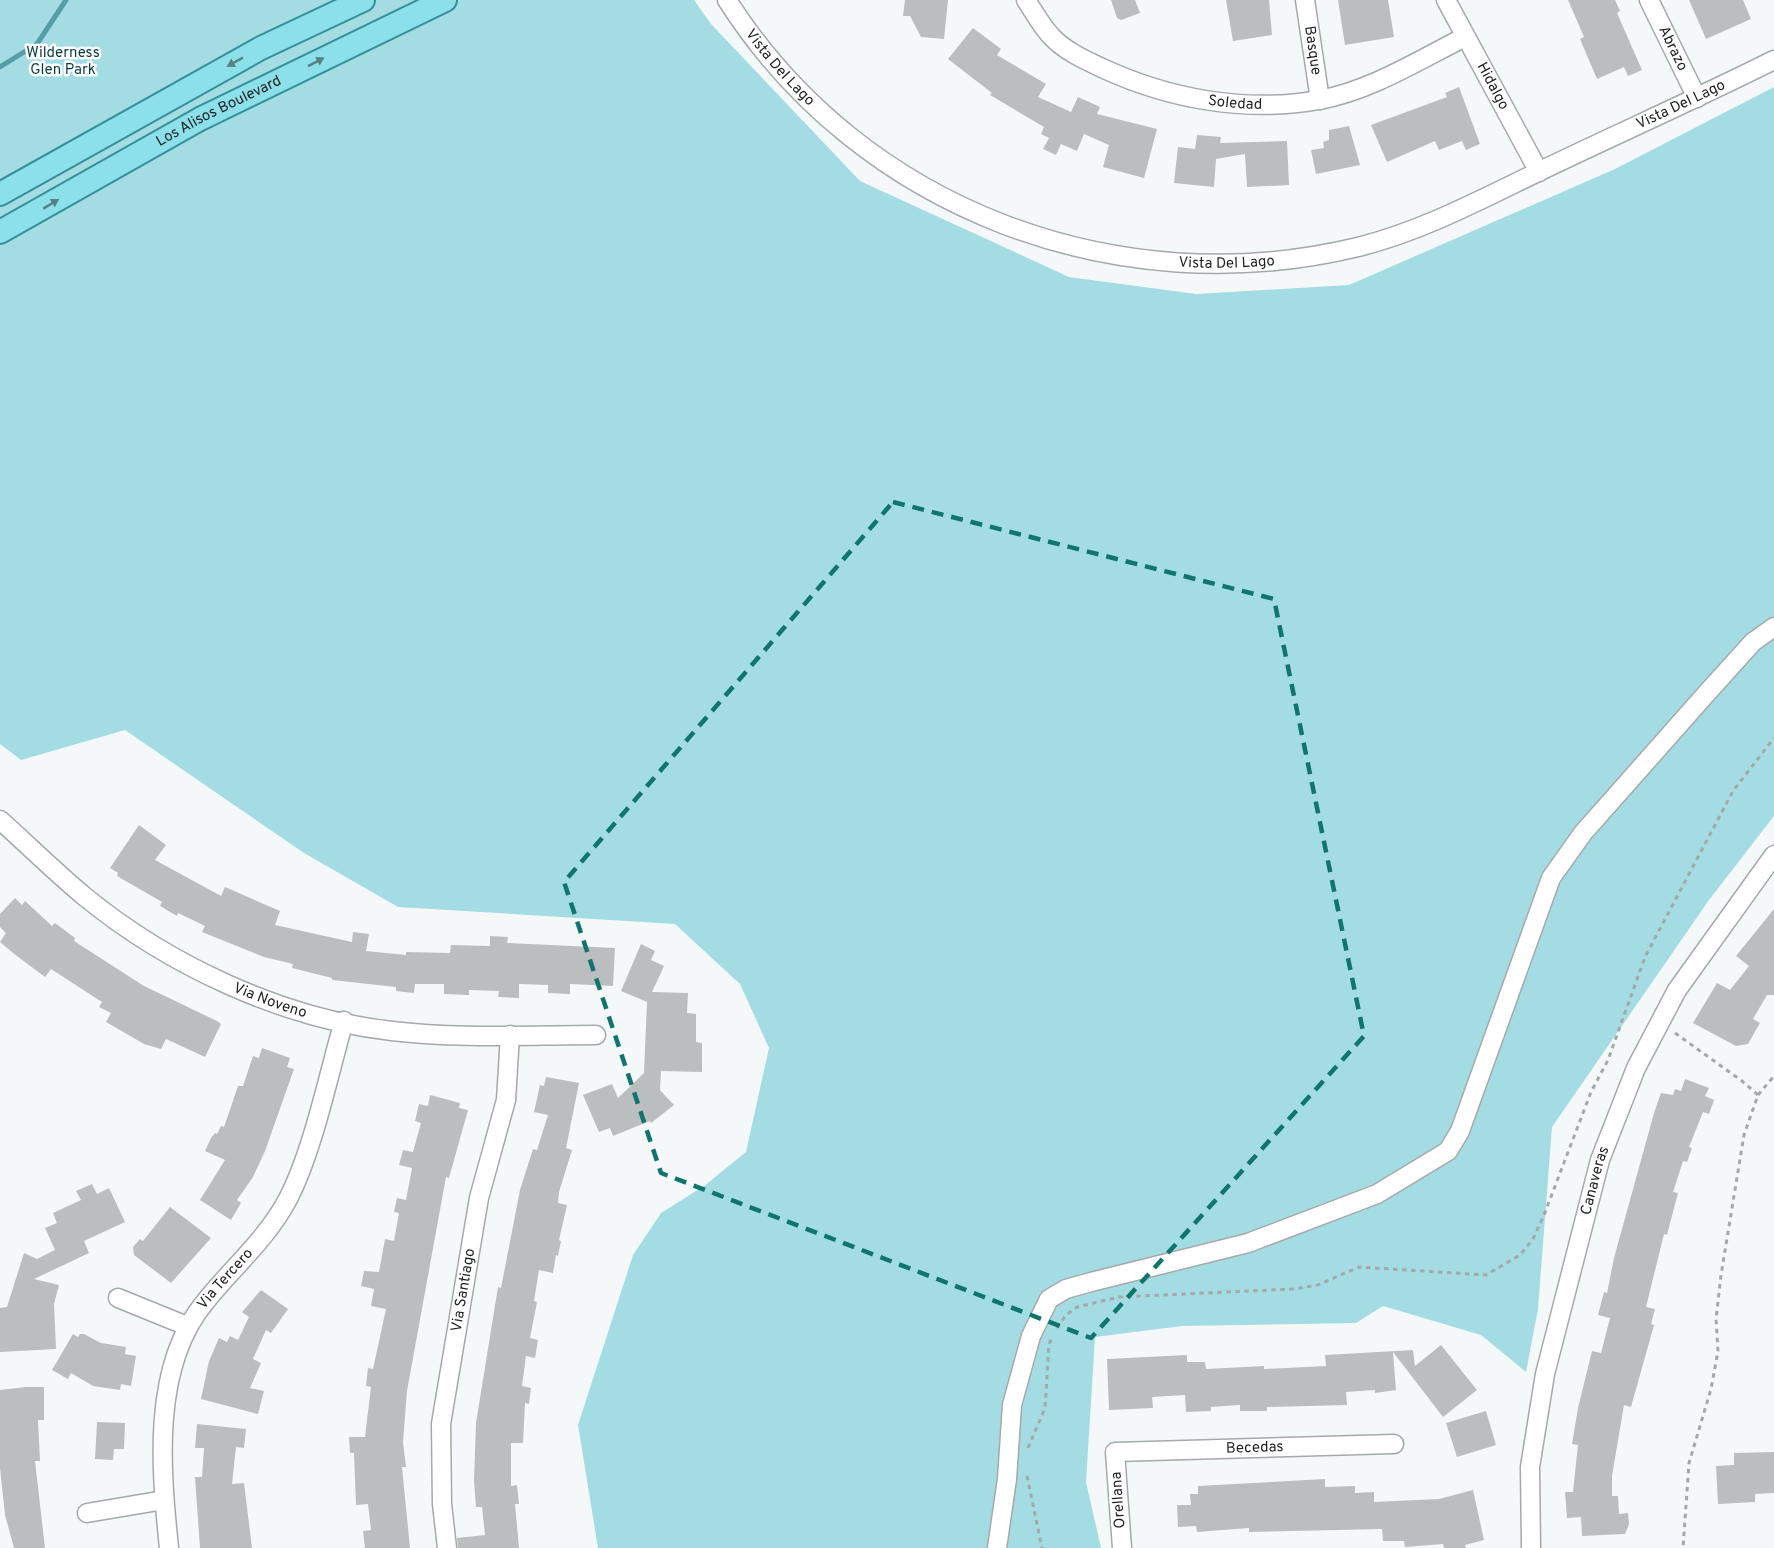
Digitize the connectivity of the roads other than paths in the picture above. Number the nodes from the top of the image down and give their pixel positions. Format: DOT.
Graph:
graph roads {
  1 [pos="363,0"];
  2 [pos="445,0"];
  3 [pos="727,0"];
  4 [pos="1026,0"];
  5 [pos="1305,0"];
  6 [pos="1446,0"];
  7 [pos="1649,0"];
  8 [pos="1465,38"];
  9 [pos="1774,60"];
  10 [pos="1697,98"];
  11 [pos="1320,100"];
  12 [pos="1539,172"];
  13 [pos="0,194"];
  14 [pos="0,232"];
  15 [pos="1774,627"];
  16 [pos="0,820"];
  17 [pos="1774,855"];
  18 [pos="344,1021"];
  19 [pos="510,1035"];
  20 [pos="596,1035"];
  21 [pos="118,1298"];
  22 [pos="187,1326"];
  23 [pos="1394,1444"];
  24 [pos="1115,1452"];
  25 [pos="164,1500"];
  26 [pos="87,1513"];
  27 [pos="169,1548"];
  28 [pos="447,1548"];
  29 [pos="997,1548"];
  30 [pos="1122,1548"];
  31 [pos="1531,1548"];
  1 -- 13 [label="main road, one-way"];
  14 -- 2 [label="main road, Los Alisos Boulevard, one-way"];
  3 -- 12 [label="street, Vista Del Lago"];
  4 -- 11 [label="street, Soledad"];
  5 -- 11 [label="street, Basque"];
  6 -- 8 [label="street, Hidalgo"];
  7 -- 10 [label="street, Abrazo"];
  8 -- 11 [label="street, Soledad"];
  8 -- 12 [label="street, Hidalgo"];
  9 -- 10 [label="street, Vista Del Lago"];
  10 -- 12 [label="street, Vista Del Lago"];
  15 -- 29 [label="street"];
  16 -- 18 [label="street, Via Noveno"];
  17 -- 31 [label="street, Canaveras"];
  18 -- 19 [label="street, Via Noveno"];
  18 -- 22 [label="street, Via Tercero"];
  19 -- 20 [label="street, Via Noveno"];
  19 -- 28 [label="street, Via Santiago"];
  21 -- 22 [label="street"];
  22 -- 25 [label="street, Via Tercero"];
  23 -- 24 [label="street, Becedas"];
  24 -- 30 [label="street, Orellana"];
  25 -- 26 [label="street"];
  25 -- 27 [label="street, Via Tercero"];
}
